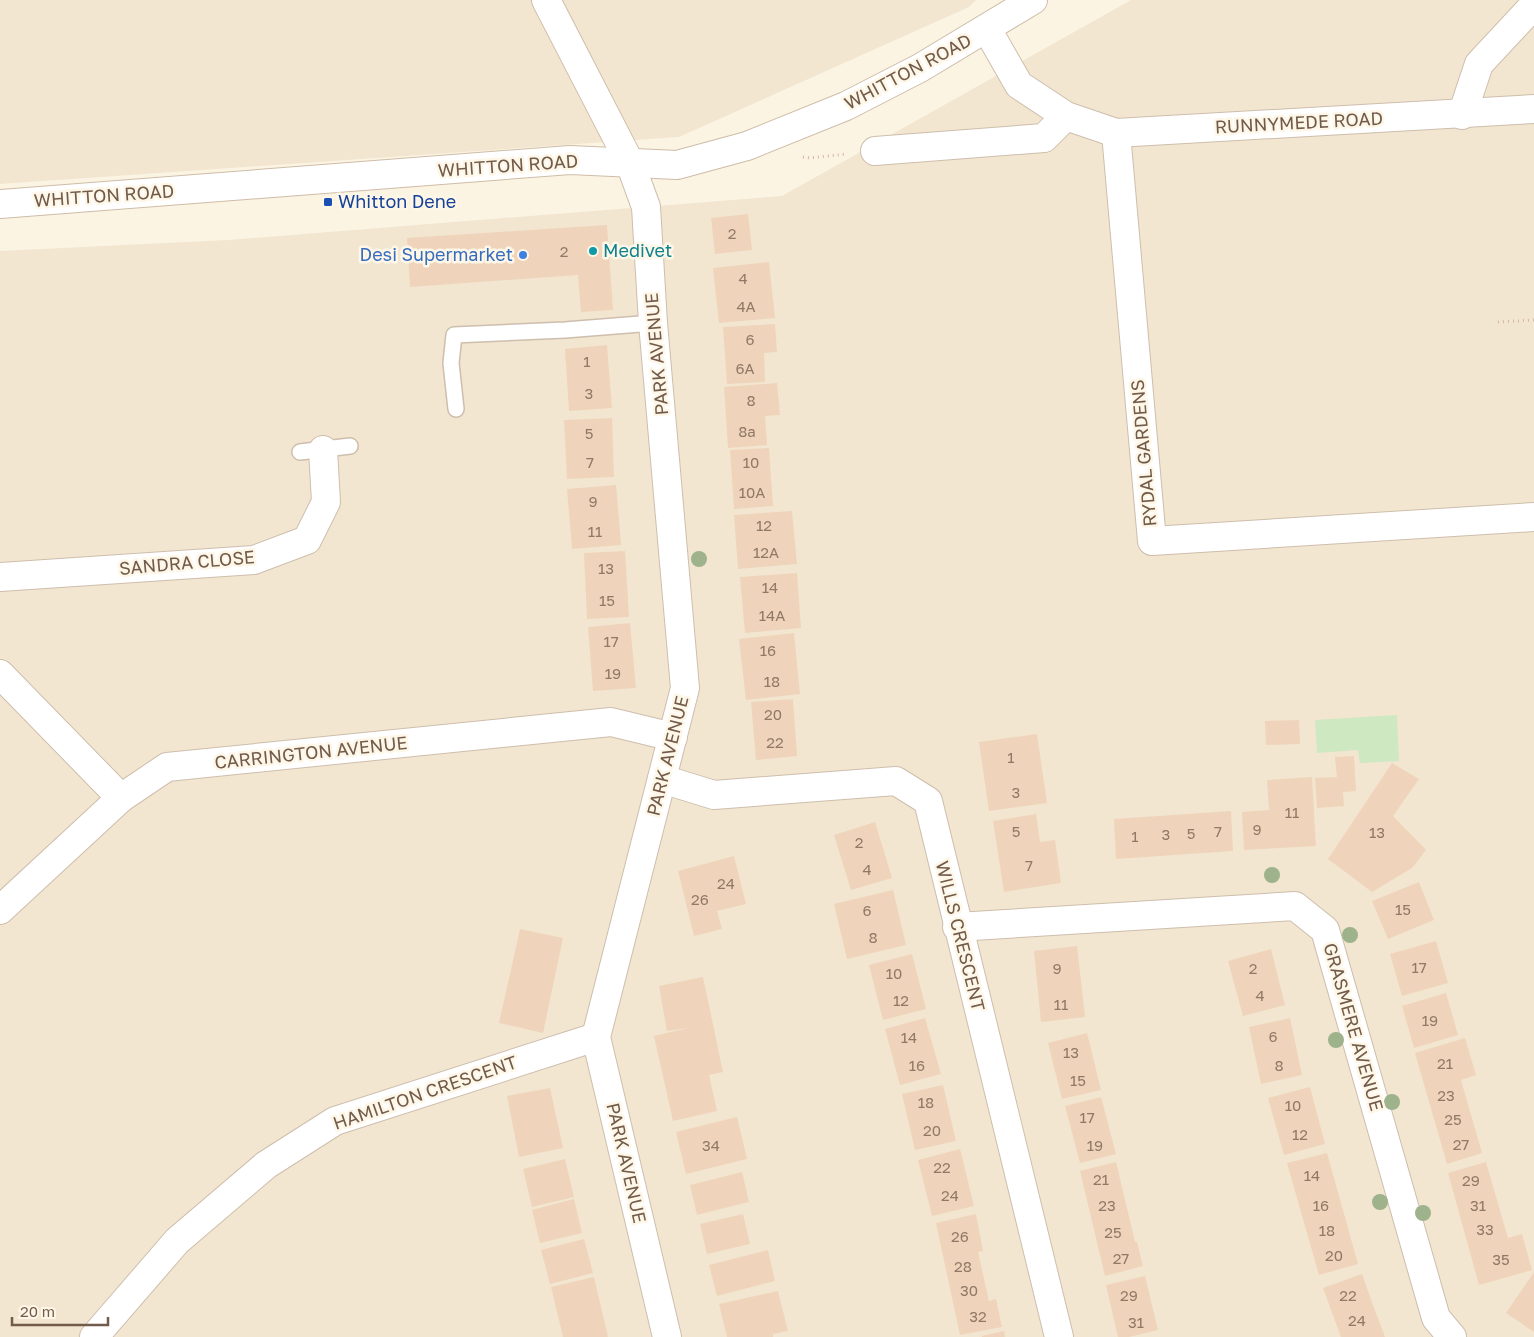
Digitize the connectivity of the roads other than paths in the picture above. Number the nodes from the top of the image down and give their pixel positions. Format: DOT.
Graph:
graph roads {
  1 [pos="546,0"];
  2 [pos="1025,3"];
  3 [pos="1534,5"];
  4 [pos="987,29"];
  5 [pos="1534,109"];
  6 [pos="1462,114"];
  7 [pos="1066,116"];
  8 [pos="1116,133"];
  9 [pos="875,152"];
  10 [pos="630,163"];
  11 [pos="0,204"];
  12 [pos="654,323"];
  13 [pos="456,409"];
  14 [pos="350,446"];
  15 [pos="311,451"];
  16 [pos="1534,518"];
  17 [pos="0,577"];
  18 [pos="0,674"];
  19 [pos="673,737"];
  20 [pos="662,780"];
  21 [pos="122,798"];
  22 [pos="0,910"];
  23 [pos="957,926"];
  24 [pos="596,1037"];
  25 [pos="94,1337"];
  26 [pos="667,1337"];
  27 [pos="1059,1337"];
  28 [pos="1452,1337"];
  1 -- 10 [label="street"];
  2 -- 4 [label="street, WHITTON ROAD"];
  3 -- 6 [label="street"];
  4 -- 7 [label="street, RUNNYMEDE ROAD"];
  4 -- 10 [label="street, WHITTON ROAD"];
  5 -- 6 [label="street, RUNNYMEDE ROAD"];
  6 -- 8 [label="street, RUNNYMEDE ROAD"];
  7 -- 8 [label="street, RUNNYMEDE ROAD"];
  7 -- 9 [label="street"];
  8 -- 16 [label="street, RYDAL GARDENS"];
  10 -- 11 [label="street, WHITTON ROAD"];
  10 -- 12 [label="street, PARK AVENUE"];
  12 -- 13 [label="lane"];
  12 -- 19 [label="street, PARK AVENUE"];
  14 -- 15 [label="lane"];
  15 -- 17 [label="street, SANDRA CLOSE"];
  18 -- 21 [label="street"];
  19 -- 20 [label="street, PARK AVENUE"];
  19 -- 21 [label="street, CARRINGTON AVENUE"];
  20 -- 23 [label="street, WILLS CRESCENT"];
  20 -- 24 [label="street, PARK AVENUE"];
  21 -- 22 [label="street, CARRINGTON AVENUE"];
  23 -- 27 [label="street, WILLS CRESCENT"];
  23 -- 28 [label="street, GRASMERE AVENUE"];
  24 -- 25 [label="street, HAMILTON CRESCENT"];
  24 -- 26 [label="street, PARK AVENUE"];
}
